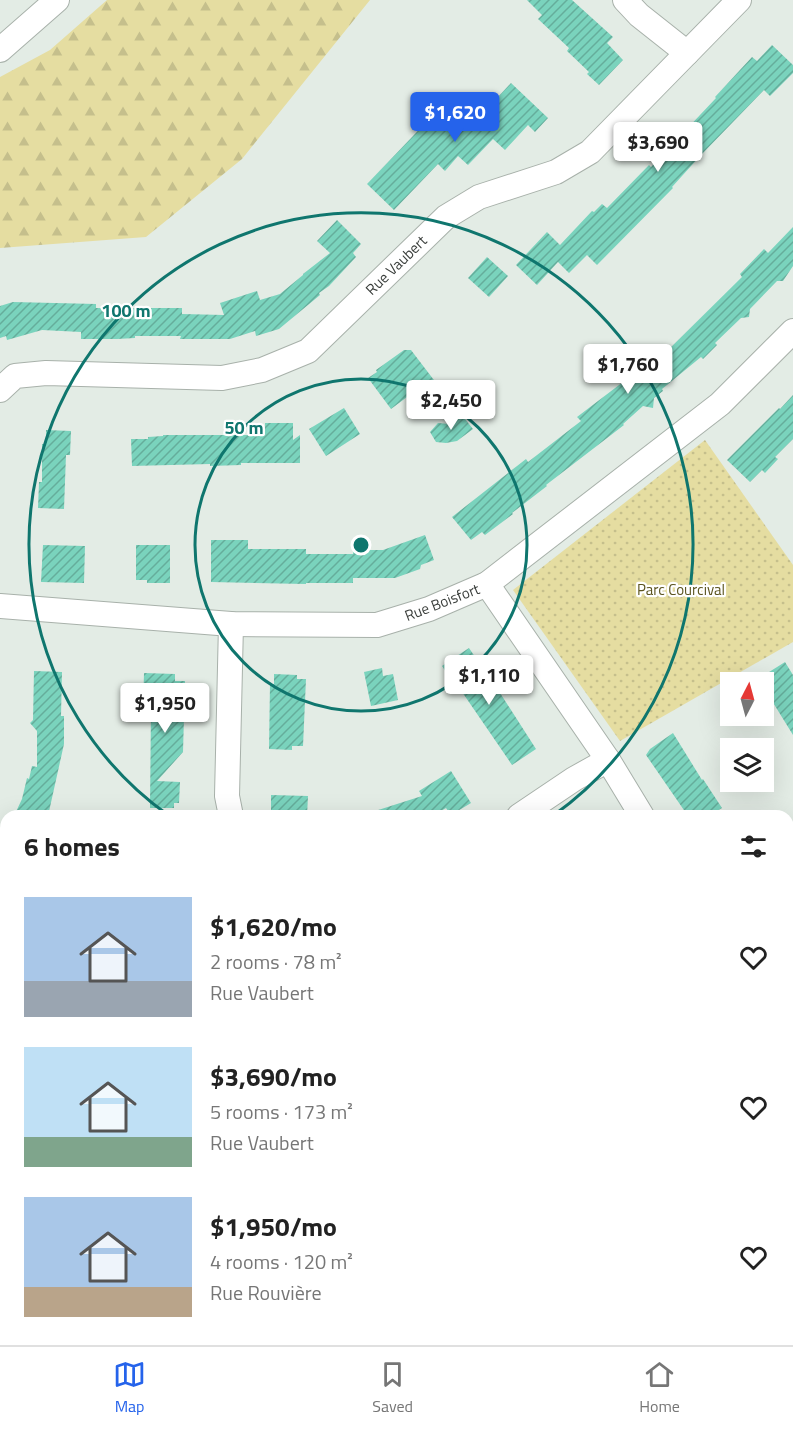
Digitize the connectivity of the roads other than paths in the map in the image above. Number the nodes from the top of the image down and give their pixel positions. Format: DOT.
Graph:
graph roads {
  1 [pos="57,0"];
  2 [pos="625,0"];
  3 [pos="739,0"];
  4 [pos="0,50"];
  5 [pos="687,53"];
  6 [pos="793,331"];
  7 [pos="0,390"];
  8 [pos="487,585"];
  9 [pos="0,606"];
  10 [pos="231,624"];
  11 [pos="608,760"];
  12 [pos="230,810"];
  13 [pos="528,810"];
  14 [pos="638,810"];
  1 -- 4 [label="street"];
  2 -- 5 [label="street"];
  3 -- 5 [label="street, Rue Vaubert"];
  5 -- 7 [label="street, Rue Vaubert"];
  6 -- 8 [label="street, Rue Boisfort"];
  8 -- 10 [label="street, Rue Boisfort"];
  8 -- 11 [label="street"];
  9 -- 10 [label="street, Rue Boisfort"];
  10 -- 12 [label="street"];
  11 -- 13 [label="street"];
  11 -- 14 [label="street"];
}
